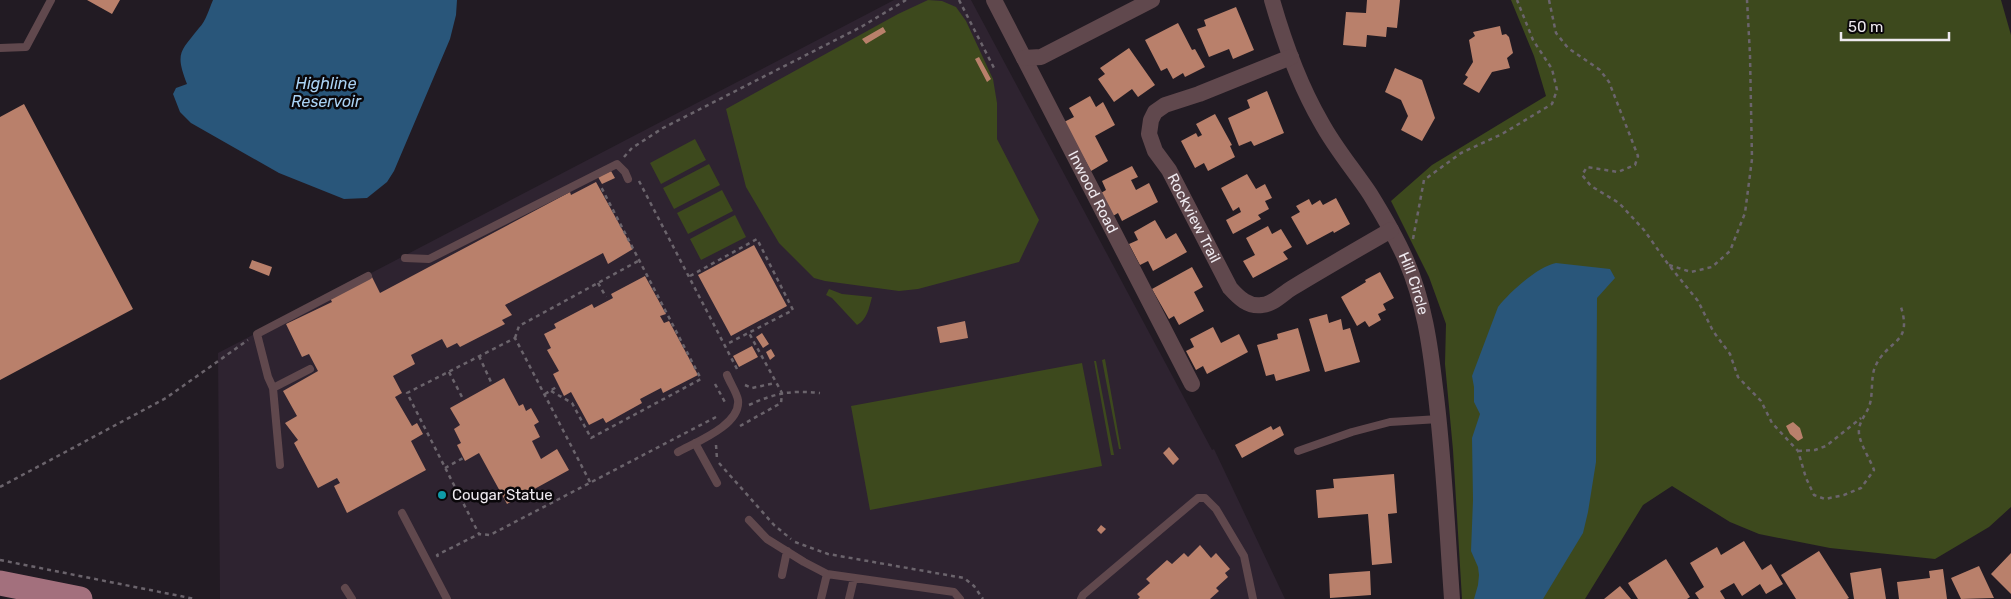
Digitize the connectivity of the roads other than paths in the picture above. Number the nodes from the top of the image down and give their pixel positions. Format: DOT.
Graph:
graph roads {
  1 [pos="50,0"];
  2 [pos="994,0"];
  3 [pos="1152,0"];
  4 [pos="1272,0"];
  5 [pos="0,48"];
  6 [pos="1291,57"];
  7 [pos="1024,58"];
  8 [pos="628,179"];
  9 [pos="1391,230"];
  10 [pos="405,258"];
  11 [pos="368,276"];
  12 [pos="310,368"];
  13 [pos="726,375"];
  14 [pos="1192,384"];
  15 [pos="272,388"];
  16 [pos="1439,419"];
  17 [pos="695,442"];
  18 [pos="1298,451"];
  19 [pos="678,452"];
  20 [pos="280,465"];
  21 [pos="717,483"];
  22 [pos="402,514"];
  23 [pos="749,520"];
  24 [pos="787,551"];
  25 [pos="827,574"];
  26 [pos="782,575"];
  27 [pos="854,578"];
  28 [pos="0,583"];
  29 [pos="345,588"];
  30 [pos="80,599"];
  31 [pos="352,599"];
  32 [pos="447,599"];
  33 [pos="821,599"];
  34 [pos="849,599"];
  35 [pos="960,599"];
  36 [pos="1081,599"];
  37 [pos="1253,599"];
  38 [pos="1452,599"];
  1 -- 5 [label="lane"];
  2 -- 7 [label="street, Inwood Road"];
  3 -- 7 [label="street"];
  4 -- 6 [label="street, Hill Circle"];
  6 -- 9 [label="street, Hill Circle"];
  6 -- 9 [label="street, Rockview Trail"];
  7 -- 14 [label="street, Inwood Road"];
  8 -- 10 [label="lane"];
  9 -- 16 [label="street, Hill Circle"];
  11 -- 15 [label="lane"];
  12 -- 15 [label="lane"];
  13 -- 17 [label="lane"];
  15 -- 20 [label="lane"];
  16 -- 18 [label="lane"];
  16 -- 38 [label="street, Hill Circle"];
  17 -- 19 [label="lane"];
  17 -- 21 [label="lane"];
  22 -- 32 [label="lane"];
  23 -- 24 [label="lane"];
  24 -- 25 [label="lane"];
  24 -- 26 [label="lane"];
  25 -- 27 [label="lane"];
  25 -- 33 [label="lane"];
  27 -- 34 [label="lane"];
  27 -- 35 [label="lane"];
  28 -- 30 [label="main road"];
  29 -- 31 [label="lane"];
  36 -- 37 [label="lane"];
}
